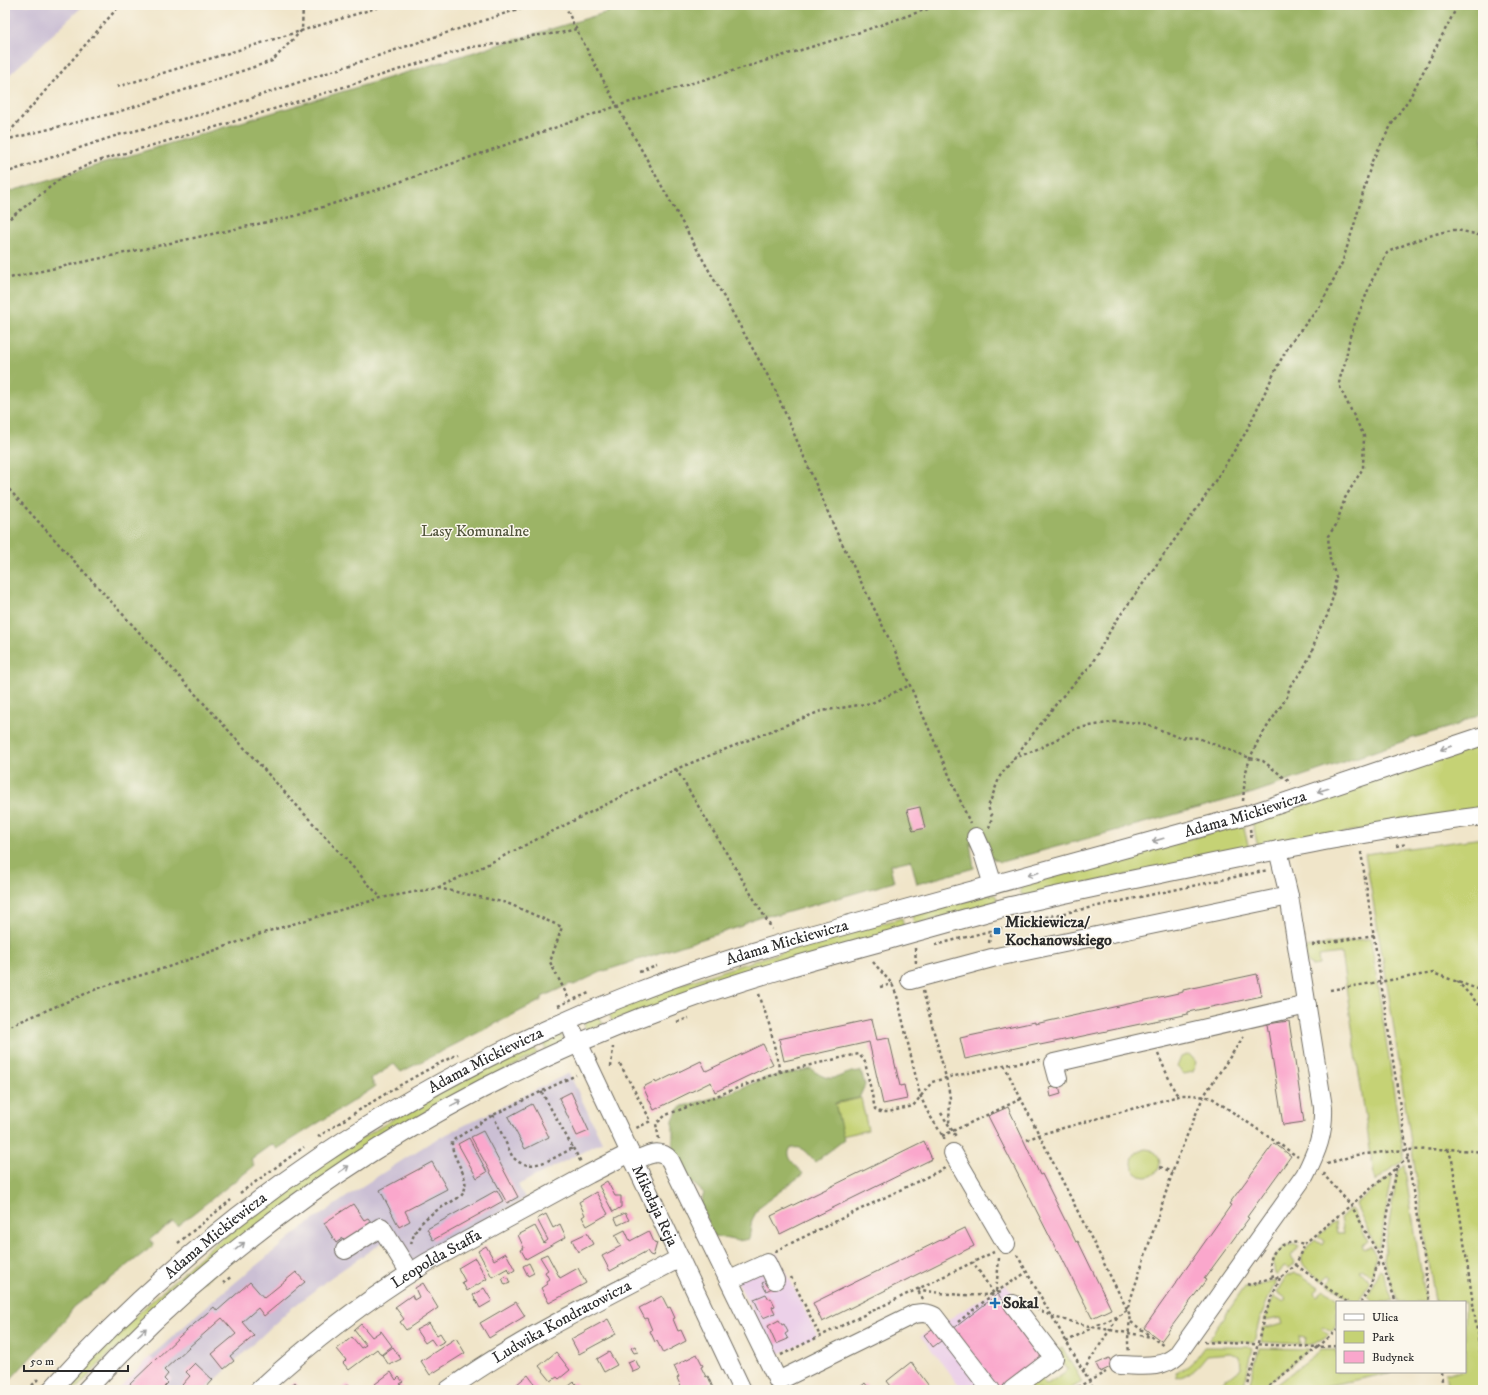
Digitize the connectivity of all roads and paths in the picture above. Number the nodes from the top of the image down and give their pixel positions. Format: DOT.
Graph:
graph roads {
  1 [pos="120,5"];
  2 [pos="303,5"];
  3 [pos="386,5"];
  4 [pos="530,5"];
  5 [pos="565,5"];
  6 [pos="938,5"];
  7 [pos="1458,5"];
  8 [pos="576,29"];
  9 [pos="302,30"];
  10 [pos="117,87"];
  11 [pos="617,106"];
  12 [pos="5,137"];
  13 [pos="5,140"];
  14 [pos="5,173"];
  15 [pos="5,222"];
  16 [pos="1483,236"];
  17 [pos="5,279"];
  18 [pos="5,485"];
  19 [pos="910,685"];
  20 [pos="1483,736"];
  21 [pos="1250,758"];
  22 [pos="1013,759"];
  23 [pos="676,769"];
  24 [pos="1291,784"];
  25 [pos="1247,815"];
  26 [pos="1483,816"];
  27 [pos="976,836"];
  28 [pos="1407,844"];
  29 [pos="1392,847"];
  30 [pos="1369,850"];
  31 [pos="1361,852"];
  32 [pos="1354,853"];
  33 [pos="1280,858"];
  34 [pos="1257,863"];
  35 [pos="999,884"];
  36 [pos="437,888"];
  37 [pos="1289,896"];
  38 [pos="381,898"];
  39 [pos="1010,907"];
  40 [pos="772,929"];
  41 [pos="1374,935"];
  42 [pos="930,946"];
  43 [pos="1298,947"];
  44 [pos="923,948"];
  45 [pos="915,950"];
  46 [pos="908,952"];
  47 [pos="880,960"];
  48 [pos="873,962"];
  49 [pos="866,964"];
  50 [pos="915,978"];
  51 [pos="1381,981"];
  52 [pos="1456,981"];
  53 [pos="1330,990"];
  54 [pos="1483,991"];
  55 [pos="753,996"];
  56 [pos="570,1001"];
  57 [pos="1307,1006"];
  58 [pos="1483,1009"];
  59 [pos="696,1015"];
  60 [pos="1252,1018"];
  61 [pos="568,1020"];
  62 [pos="675,1023"];
  63 [pos="5,1028"];
  64 [pos="1152,1041"];
  65 [pos="618,1045"];
  66 [pos="613,1047"];
  67 [pos="584,1057"];
  68 [pos="620,1064"];
  69 [pos="1004,1065"];
  70 [pos="611,1067"];
  71 [pos="1056,1070"];
  72 [pos="780,1072"];
  73 [pos="946,1078"];
  74 [pos="541,1091"];
  75 [pos="1180,1096"];
  76 [pos="921,1097"];
  77 [pos="1202,1097"];
  78 [pos="1021,1099"];
  79 [pos="941,1113"];
  80 [pos="493,1115"];
  81 [pos="651,1121"];
  82 [pos="656,1124"];
  83 [pos="949,1125"];
  84 [pos="631,1131"];
  85 [pos="953,1132"];
  86 [pos="1038,1134"];
  87 [pos="942,1136"];
  88 [pos="1027,1140"];
  89 [pos="1448,1149"];
  90 [pos="1406,1150"];
  91 [pos="661,1152"];
  92 [pos="1483,1152"];
  93 [pos="632,1157"];
  94 [pos="955,1157"];
  95 [pos="1408,1158"];
  96 [pos="1309,1166"];
  97 [pos="1160,1167"];
  98 [pos="1396,1168"];
  99 [pos="1172,1172"];
  100 [pos="1350,1205"];
  101 [pos="1304,1244"];
  102 [pos="410,1246"];
  103 [pos="1003,1246"];
  104 [pos="345,1250"];
  105 [pos="775,1257"];
  106 [pos="680,1258"];
  107 [pos="1380,1258"];
  108 [pos="973,1262"];
  109 [pos="1296,1264"];
  110 [pos="1027,1272"];
  111 [pos="235,1273"];
  112 [pos="410,1273"];
  113 [pos="1235,1275"];
  114 [pos="1273,1277"];
  115 [pos="783,1278"];
  116 [pos="1280,1278"];
  117 [pos="730,1280"];
  118 [pos="217,1288"];
  119 [pos="917,1289"];
  120 [pos="995,1293"];
  121 [pos="1346,1301"];
  122 [pos="1362,1301"];
  123 [pos="1396,1301"];
  124 [pos="1430,1301"];
  125 [pos="1013,1304"];
  126 [pos="1036,1308"];
  127 [pos="1127,1310"];
  128 [pos="927,1313"];
  129 [pos="1119,1316"];
  130 [pos="1053,1317"];
  131 [pos="1130,1322"];
  132 [pos="1093,1327"];
  133 [pos="1109,1330"];
  134 [pos="946,1331"];
  135 [pos="1336,1331"];
  136 [pos="1194,1333"];
  137 [pos="1128,1334"];
  138 [pos="820,1336"];
  139 [pos="1151,1336"];
  140 [pos="1066,1342"];
  141 [pos="1257,1344"];
  142 [pos="1336,1346"];
  143 [pos="1318,1347"];
  144 [pos="1177,1355"];
  145 [pos="768,1361"];
  146 [pos="1125,1365"];
  147 [pos="1083,1371"];
  148 [pos="1483,1372"];
  149 [pos="1441,1373"];
  150 [pos="1088,1381"];
  151 [pos="780,1385"];
  152 [pos="92,1388"];
  153 [pos="52,1390"];
  154 [pos="259,1390"];
  155 [pos="448,1390"];
  156 [pos="742,1390"];
  157 [pos="991,1390"];
  158 [pos="1012,1390"];
  159 [pos="1072,1390"];
  160 [pos="1094,1390"];
  161 [pos="1247,1390"];
  162 [pos="1264,1390"];
  163 [pos="1443,1390"];
  1 -- 12 [label="path"];
  2 -- 9 [label="path"];
  3 -- 9 [label="path"];
  4 -- 14 [label="path"];
  5 -- 8 [label="path"];
  6 -- 11 [label="path"];
  7 -- 22 [label="path"];
  8 -- 11 [label="path"];
  8 -- 15 [label="path"];
  9 -- 10 [label="path"];
  9 -- 13 [label="path"];
  11 -- 17 [label="path"];
  11 -- 19 [label="path"];
  16 -- 21 [label="path"];
  18 -- 38 [label="path"];
  19 -- 23 [label="path"];
  19 -- 27 [label="path"];
  20 -- 25 [label="street, Adama Mickiewicza, one-way"];
  21 -- 22 [label="path"];
  21 -- 24 [label="path"];
  21 -- 25 [label="path"];
  22 -- 27 [label="path"];
  23 -- 36 [label="path"];
  23 -- 40 [label="path"];
  25 -- 34 [label="path"];
  25 -- 35 [label="street, Adama Mickiewicza, one-way"];
  26 -- 33 [label="street, Adama Mickiewicza"];
  27 -- 35 [label="street"];
  28 -- 29 [label="path"];
  30 -- 31 [label="path"];
  31 -- 32 [label="path"];
  31 -- 41 [label="path"];
  33 -- 34 [label="street, Adama Mickiewicza"];
  33 -- 34 [label="path"];
  33 -- 37 [label="street"];
  34 -- 39 [label="street, Adama Mickiewicza"];
  34 -- 42 [label="path"];
  35 -- 39 [label="street"];
  35 -- 61 [label="street, Adama Mickiewicza"];
  36 -- 38 [label="path"];
  36 -- 56 [label="path"];
  37 -- 43 [label="street"];
  37 -- 50 [label="street"];
  38 -- 63 [label="path"];
  39 -- 67 [label="street, Adama Mickiewicza"];
  41 -- 43 [label="path"];
  41 -- 51 [label="path"];
  43 -- 57 [label="street"];
  44 -- 45 [label="path"];
  45 -- 46 [label="path"];
  45 -- 50 [label="path"];
  47 -- 48 [label="path"];
  48 -- 49 [label="path"];
  48 -- 76 [label="path"];
  50 -- 73 [label="path"];
  51 -- 52 [label="path"];
  51 -- 53 [label="path"];
  51 -- 90 [label="path"];
  52 -- 54 [label="path"];
  52 -- 58 [label="path"];
  55 -- 72 [label="path"];
  57 -- 60 [label="street"];
  57 -- 96 [label="street"];
  59 -- 62 [label="path"];
  60 -- 64 [label="street"];
  60 -- 77 [label="path"];
  61 -- 67 [label="street, Mikołaja Reja"];
  61 -- 153 [label="street, Adama Mickiewicza"];
  64 -- 71 [label="street"];
  64 -- 75 [label="path"];
  65 -- 66 [label="path"];
  66 -- 67 [label="path"];
  66 -- 70 [label="path"];
  67 -- 74 [label="path"];
  67 -- 93 [label="street, Mikołaja Reja"];
  152 -- 67 [label="street, Adama Mickiewicza, one-way"];
  68 -- 81 [label="path"];
  69 -- 71 [label="path"];
  69 -- 73 [label="path"];
  69 -- 78 [label="path"];
  72 -- 76 [label="path"];
  72 -- 82 [label="path"];
  73 -- 76 [label="path"];
  73 -- 83 [label="path"];
  74 -- 80 [label="path"];
  74 -- 80 [label="path"];
  75 -- 77 [label="path"];
  75 -- 86 [label="path"];
  76 -- 87 [label="path"];
  77 -- 96 [label="path"];
  77 -- 99 [label="path"];
  78 -- 85 [label="path"];
  78 -- 86 [label="path"];
  79 -- 83 [label="path"];
  80 -- 102 [label="path"];
  81 -- 82 [label="path"];
  81 -- 84 [label="path"];
  82 -- 91 [label="path"];
  83 -- 85 [label="path"];
  85 -- 87 [label="path"];
  85 -- 94 [label="path"];
  86 -- 88 [label="path"];
  86 -- 127 [label="path"];
  87 -- 94 [label="path"];
  89 -- 90 [label="path"];
  89 -- 92 [label="path"];
  89 -- 148 [label="path"];
  90 -- 95 [label="path"];
  90 -- 100 [label="path"];
  91 -- 93 [label="street, Leopolda Staffa"];
  91 -- 117 [label="street"];
  93 -- 106 [label="street, Mikołaja Reja"];
  93 -- 112 [label="street, Leopolda Staffa"];
  94 -- 103 [label="street"];
  94 -- 105 [label="path"];
  95 -- 98 [label="path"];
  95 -- 124 [label="path"];
  96 -- 113 [label="street"];
  97 -- 99 [label="path"];
  98 -- 100 [label="path"];
  98 -- 107 [label="path"];
  99 -- 127 [label="path"];
  100 -- 101 [label="path"];
  100 -- 107 [label="path"];
  101 -- 109 [label="path"];
  101 -- 114 [label="path"];
  103 -- 108 [label="path"];
  103 -- 110 [label="path"];
  103 -- 120 [label="path"];
  104 -- 112 [label="street"];
  105 -- 115 [label="street"];
  105 -- 117 [label="street"];
  106 -- 155 [label="street, Ludwika Kondratowicza"];
  106 -- 156 [label="street, Mikołaja Reja"];
  107 -- 122 [label="path"];
  107 -- 123 [label="path"];
  108 -- 119 [label="path"];
  108 -- 120 [label="path"];
  109 -- 116 [label="path"];
  109 -- 121 [label="path"];
  110 -- 120 [label="path"];
  110 -- 130 [label="path"];
  111 -- 118 [label="path"];
  112 -- 154 [label="street, Leopolda Staffa"];
  113 -- 114 [label="path"];
  113 -- 136 [label="street"];
  114 -- 116 [label="path"];
  115 -- 138 [label="path"];
  116 -- 141 [label="path"];
  117 -- 145 [label="street"];
  119 -- 120 [label="path"];
  119 -- 128 [label="path"];
  119 -- 138 [label="path"];
  120 -- 134 [label="path"];
  125 -- 158 [label="street"];
  126 -- 130 [label="path"];
  127 -- 129 [label="path"];
  127 -- 131 [label="path"];
  128 -- 134 [label="street"];
  128 -- 151 [label="street"];
  129 -- 132 [label="path"];
  129 -- 133 [label="path"];
  130 -- 132 [label="path"];
  130 -- 140 [label="path"];
  131 -- 137 [label="path"];
  131 -- 139 [label="path"];
  132 -- 133 [label="path"];
  132 -- 140 [label="path"];
  133 -- 137 [label="path"];
  133 -- 147 [label="path"];
  134 -- 157 [label="street"];
  135 -- 143 [label="path"];
  136 -- 141 [label="path"];
  136 -- 144 [label="street"];
  137 -- 139 [label="path"];
  137 -- 146 [label="path"];
  138 -- 145 [label="path"];
  139 -- 144 [label="path"];
  140 -- 147 [label="path"];
  141 -- 143 [label="path"];
  141 -- 161 [label="path"];
  142 -- 143 [label="path"];
  143 -- 162 [label="path"];
  144 -- 146 [label="street"];
  145 -- 151 [label="street"];
  146 -- 150 [label="path"];
  147 -- 150 [label="path"];
  149 -- 163 [label="path"];
  150 -- 159 [label="path"];
  150 -- 160 [label="path"];
}
